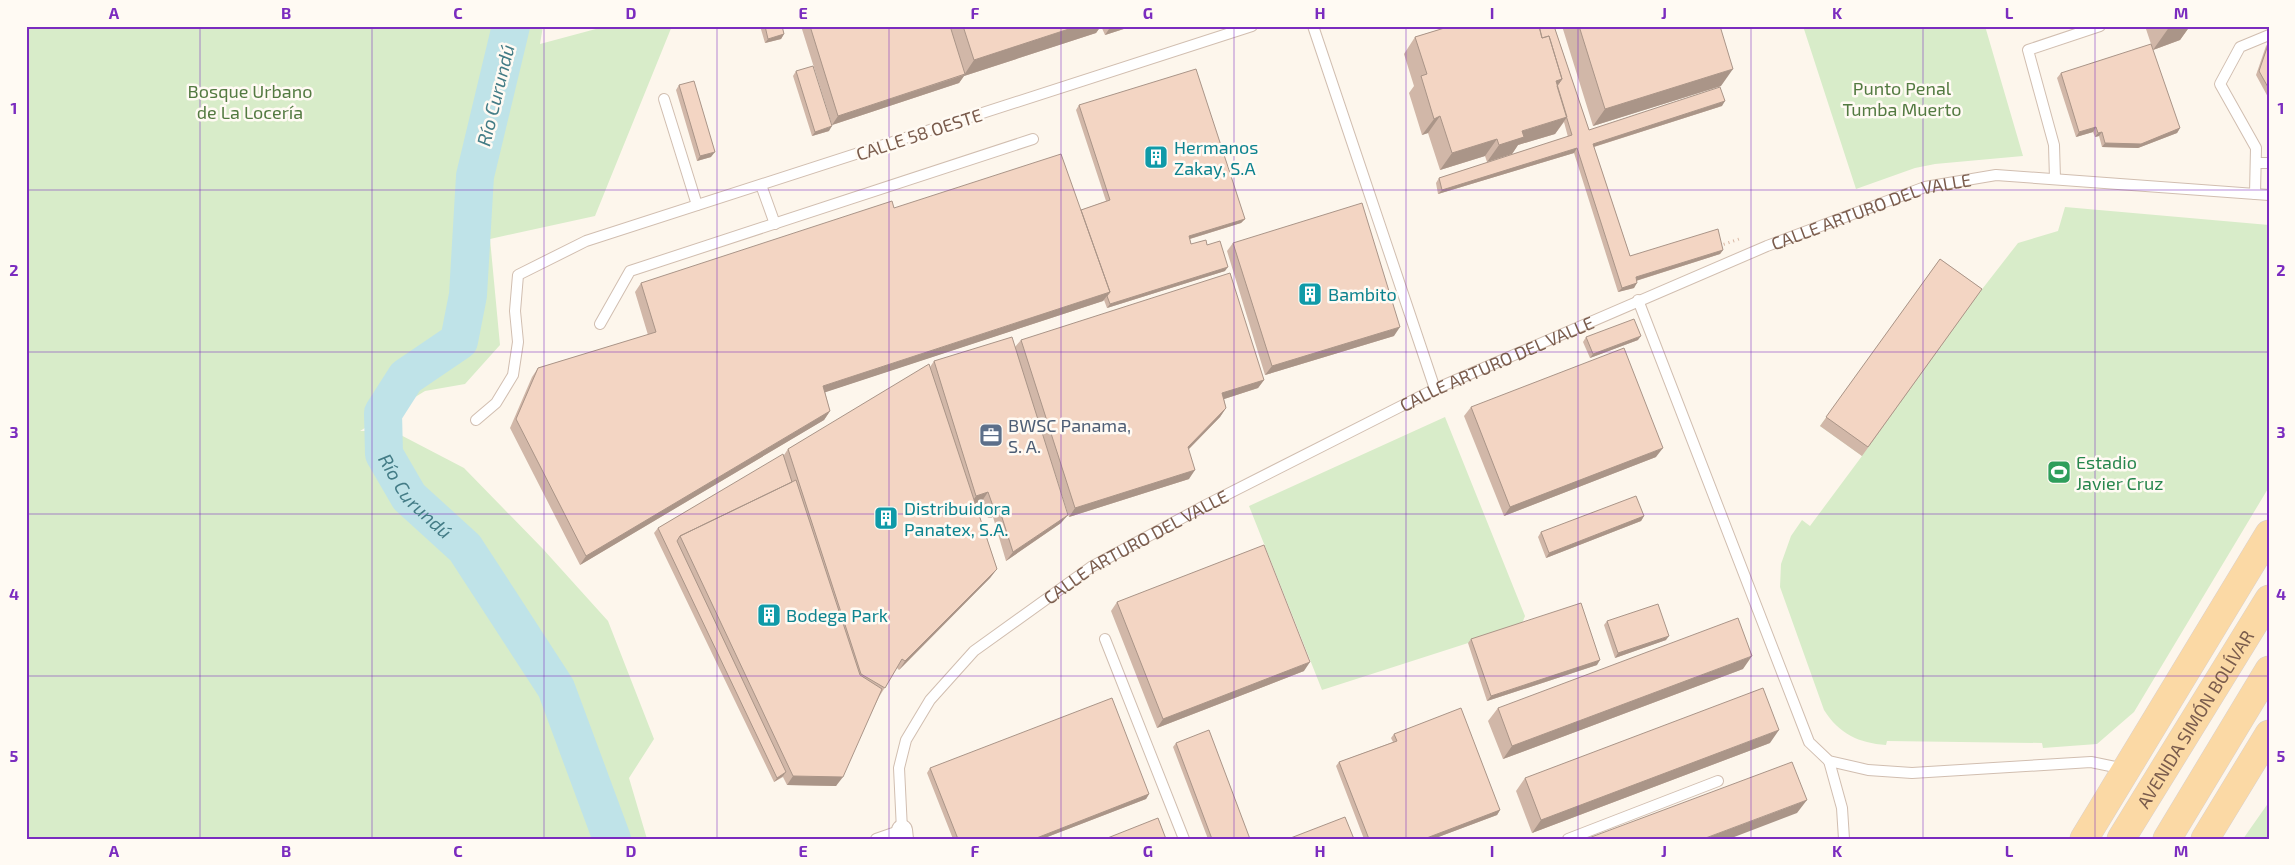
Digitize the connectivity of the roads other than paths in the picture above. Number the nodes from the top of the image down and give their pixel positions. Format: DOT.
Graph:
graph roads {
  1 [pos="1252,26"];
  2 [pos="1313,26"];
  3 [pos="2100,26"];
  4 [pos="2269,35"];
  5 [pos="664,99"];
  6 [pos="1032,139"];
  7 [pos="2256,163"];
  8 [pos="2269,163"];
  9 [pos="2055,179"];
  10 [pos="761,185"];
  11 [pos="2255,194"];
  12 [pos="2269,195"];
  13 [pos="697,205"];
  14 [pos="775,224"];
  15 [pos="1638,300"];
  16 [pos="600,324"];
  17 [pos="1435,389"];
  18 [pos="476,420"];
  19 [pos="2269,534"];
  20 [pos="2269,599"];
  21 [pos="1106,639"];
  22 [pos="2269,670"];
  23 [pos="2269,734"];
  24 [pos="1829,761"];
  25 [pos="2126,769"];
  26 [pos="1718,781"];
  27 [pos="902,834"];
  28 [pos="876,839"];
  29 [pos="1184,839"];
  30 [pos="1568,839"];
  31 [pos="1844,839"];
  32 [pos="2084,839"];
  33 [pos="2122,839"];
  34 [pos="2167,839"];
  35 [pos="2205,839"];
  1 -- 10 [label="lane, CALLE 58 OESTE"];
  2 -- 17 [label="lane"];
  3 -- 9 [label="lane"];
  4 -- 7 [label="lane"];
  5 -- 13 [label="lane"];
  6 -- 14 [label="lane"];
  7 -- 8 [label="lane"];
  7 -- 11 [label="lane"];
  9 -- 11 [label="lane, CALLE ARTURO DEL VALLE"];
  9 -- 15 [label="lane, CALLE ARTURO DEL VALLE"];
  10 -- 13 [label="lane, CALLE 58 OESTE"];
  10 -- 14 [label="lane"];
  11 -- 12 [label="lane, CALLE ARTURO DEL VALLE"];
  13 -- 18 [label="lane, CALLE 58 OESTE"];
  14 -- 16 [label="lane"];
  15 -- 17 [label="lane, CALLE ARTURO DEL VALLE"];
  15 -- 24 [label="lane"];
  17 -- 27 [label="lane, CALLE ARTURO DEL VALLE"];
  19 -- 25 [label="main road"];
  20 -- 33 [label="main road, AVENIDA SIMÓN BOLÍVAR"];
  21 -- 29 [label="lane"];
  22 -- 34 [label="main road, AVENIDA SIMÓN BOLÍVAR"];
  23 -- 35 [label="main road"];
  24 -- 25 [label="lane"];
  24 -- 31 [label="lane"];
  25 -- 32 [label="main road"];
  26 -- 30 [label="lane"];
  27 -- 28 [label="lane"];
}
